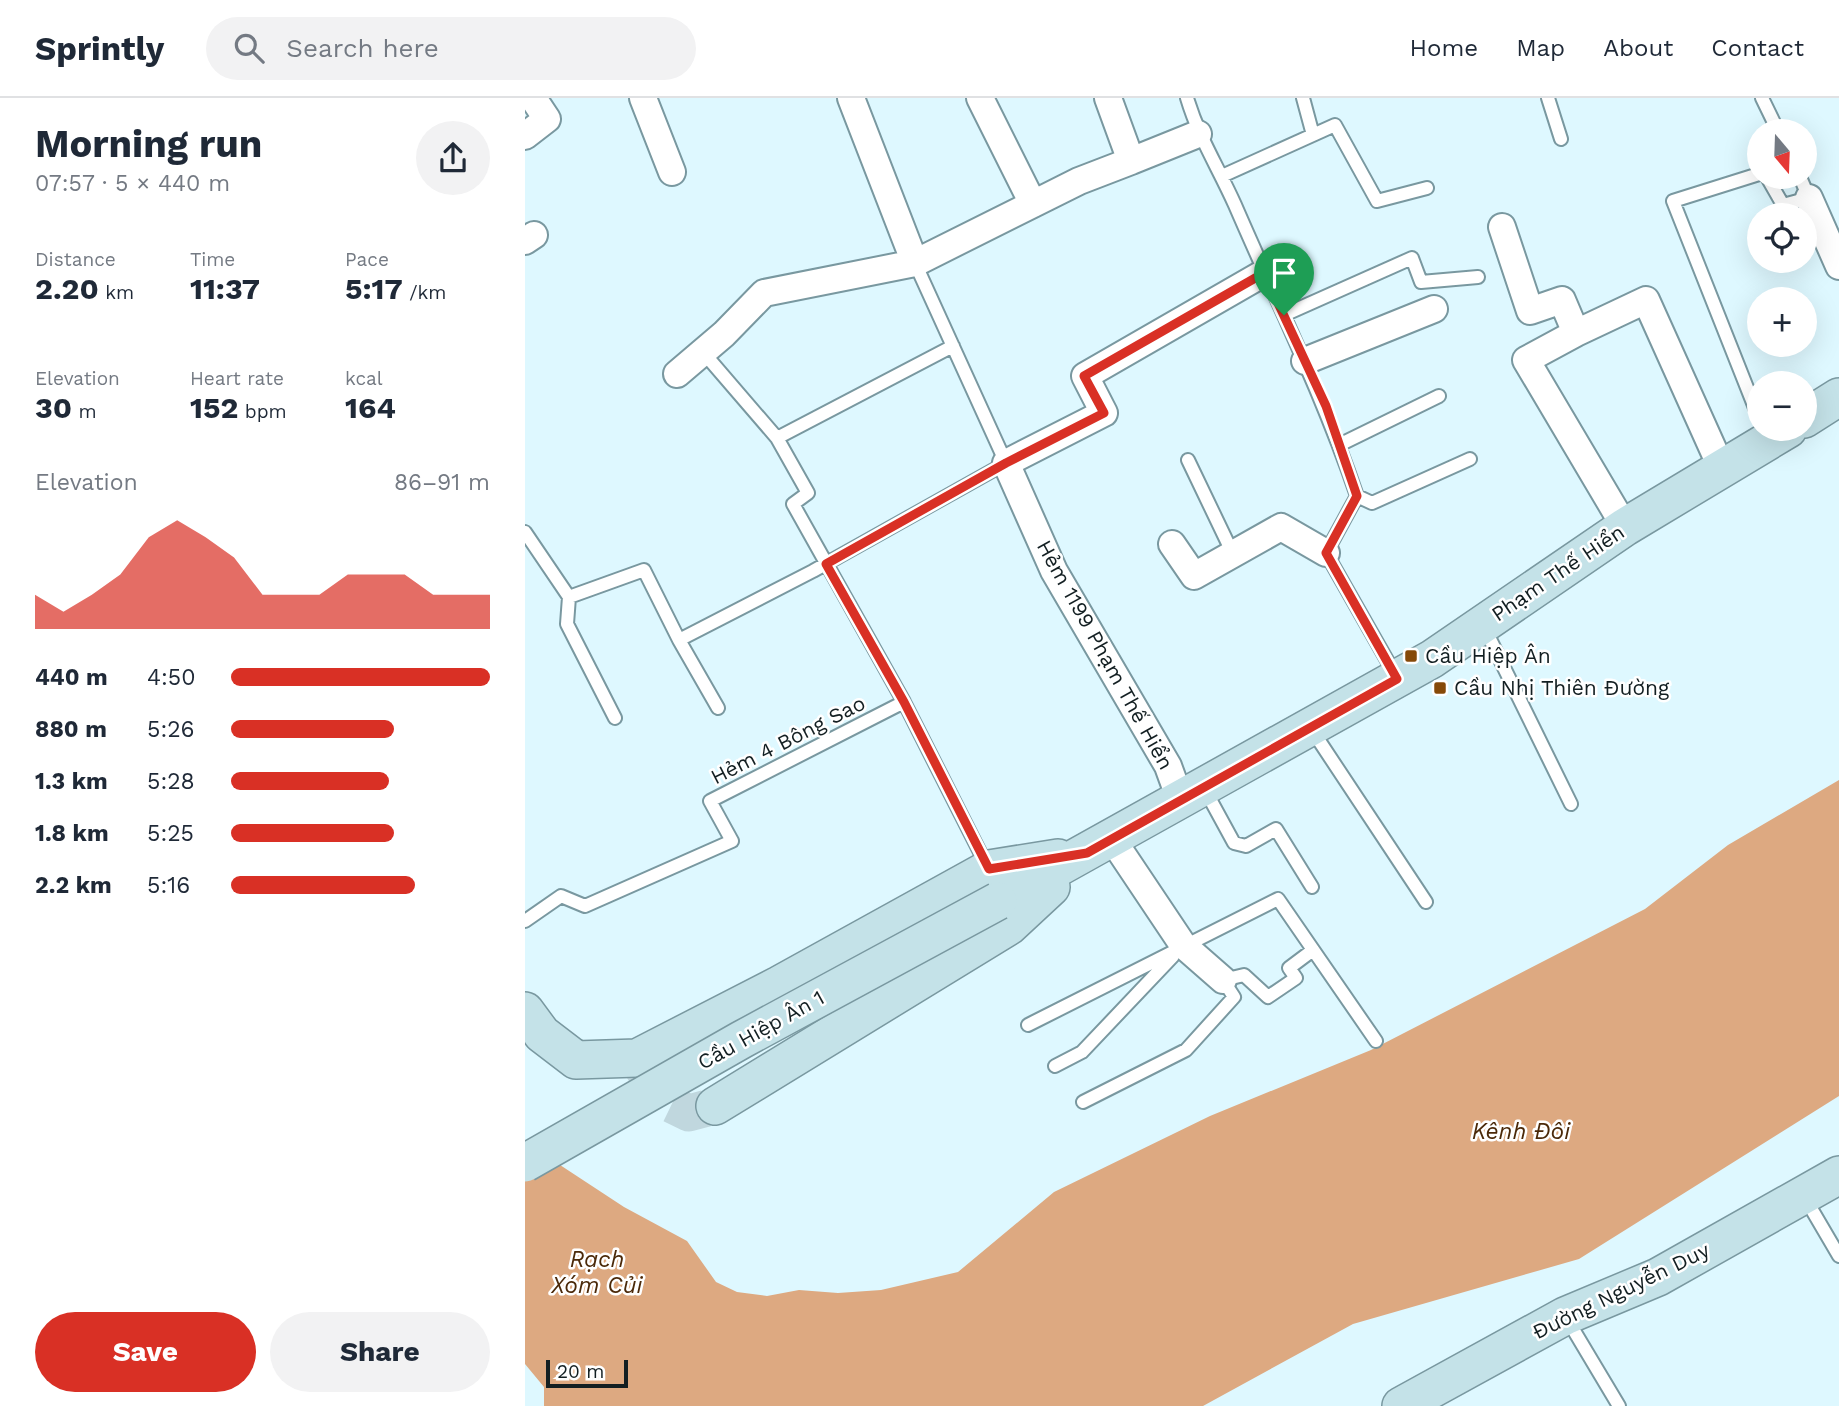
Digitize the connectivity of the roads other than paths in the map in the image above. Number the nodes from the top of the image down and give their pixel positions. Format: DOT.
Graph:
graph roads {
  1 [pos="533,98"];
  2 [pos="643,98"];
  3 [pos="851,98"];
  4 [pos="980,98"];
  5 [pos="1108,98"];
  6 [pos="1187,98"];
  7 [pos="1303,98"];
  8 [pos="1548,98"];
  9 [pos="1762,98"];
  10 [pos="1773,119"];
  11 [pos="1198,134"];
  12 [pos="1313,135"];
  13 [pos="525,136"];
  14 [pos="1560,139"];
  15 [pos="1131,161"];
  16 [pos="672,172"];
  17 [pos="1222,176"];
  18 [pos="1747,178"];
  19 [pos="1427,188"];
  20 [pos="1774,189"];
  21 [pos="1802,189"];
  22 [pos="1805,189"];
  23 [pos="1033,204"];
  24 [pos="1502,227"];
  25 [pos="915,263"];
  26 [pos="1839,266"];
  27 [pos="1264,273"];
  28 [pos="1478,277"];
  29 [pos="1434,310"];
  30 [pos="1284,315"];
  31 [pos="1576,332"];
  32 [pos="953,346"];
  33 [pos="703,352"];
  34 [pos="1305,362"];
  35 [pos="677,374"];
  36 [pos="1747,377"];
  37 [pos="1439,396"];
  38 [pos="1839,397"];
  39 [pos="1817,411"];
  40 [pos="777,438"];
  41 [pos="1755,441"];
  42 [pos="1339,445"];
  43 [pos="1470,459"];
  44 [pos="1188,460"];
  45 [pos="1006,463"];
  46 [pos="1722,469"];
  47 [pos="1357,496"];
  48 [pos="1625,527"];
  49 [pos="525,532"];
  50 [pos="1172,544"];
  51 [pos="1326,553"];
  52 [pos="1233,554"];
  53 [pos="826,564"];
  54 [pos="569,597"];
  55 [pos="1483,624"];
  56 [pos="679,640"];
  57 [pos="1397,679"];
  58 [pos="904,702"];
  59 [pos="718,708"];
  60 [pos="615,718"];
  61 [pos="1311,729"];
  62 [pos="1192,793"];
  63 [pos="1571,804"];
  64 [pos="1100,846"];
  65 [pos="994,885"];
  66 [pos="1312,887"];
  67 [pos="1426,902"];
  68 [pos="525,920"];
  69 [pos="1183,945"];
  70 [pos="1313,950"];
  71 [pos="1223,980"];
  72 [pos="525,1011"];
  73 [pos="1028,1025"];
  74 [pos="1375,1041"];
  75 [pos="1055,1066"];
  76 [pos="1083,1102"];
  77 [pos="715,1105"];
  78 [pos="525,1163"];
  79 [pos="1839,1175"];
  80 [pos="1803,1195"];
  81 [pos="1839,1256"];
  82 [pos="1565,1316"];
  83 [pos="1401,1406"];
  84 [pos="1619,1406"];
  1 -- 13 [label="street"];
  2 -- 16 [label="street"];
  3 -- 25 [label="street"];
  4 -- 23 [label="street"];
  5 -- 15 [label="street"];
  6 -- 11 [label="lane"];
  7 -- 12 [label="lane"];
  8 -- 14 [label="lane"];
  9 -- 10 [label="lane"];
  11 -- 15 [label="street"];
  11 -- 17 [label="lane"];
  12 -- 17 [label="lane"];
  12 -- 19 [label="lane"];
  15 -- 23 [label="street"];
  17 -- 27 [label="lane"];
  18 -- 36 [label="lane"];
  20 -- 21 [label="lane"];
  22 -- 26 [label="street"];
  23 -- 25 [label="street"];
  24 -- 31 [label="street"];
  25 -- 32 [label="lane, Hẻm 1199 Phạm Thế Hiển"];
  25 -- 33 [label="street"];
  27 -- 30 [label="lane"];
  27 -- 45 [label="street"];
  28 -- 30 [label="lane"];
  29 -- 34 [label="street"];
  30 -- 34 [label="lane"];
  31 -- 46 [label="street"];
  31 -- 48 [label="street"];
  32 -- 40 [label="lane"];
  32 -- 45 [label="lane, Hẻm 1199 Phạm Thế Hiển"];
  33 -- 35 [label="street"];
  33 -- 40 [label="lane"];
  34 -- 42 [label="lane"];
  37 -- 42 [label="lane"];
  38 -- 39 [label="main road"];
  40 -- 53 [label="lane"];
  41 -- 46 [label="main road, Phạm Thế Hiển"];
  42 -- 47 [label="lane"];
  43 -- 47 [label="lane"];
  44 -- 52 [label="lane"];
  45 -- 53 [label="lane"];
  45 -- 62 [label="street, Hẻm 1199 Phạm Thế Hiển"];
  46 -- 48 [label="main road, Phạm Thế Hiển"];
  47 -- 51 [label="lane"];
  48 -- 55 [label="main road, Phạm Thế Hiển"];
  49 -- 54 [label="lane"];
  50 -- 52 [label="street"];
  51 -- 52 [label="street"];
  51 -- 57 [label="lane"];
  53 -- 56 [label="lane"];
  53 -- 58 [label="lane"];
  54 -- 56 [label="lane"];
  54 -- 60 [label="lane"];
  55 -- 57 [label="main road, Phạm Thế Hiển"];
  55 -- 63 [label="lane"];
  56 -- 59 [label="lane"];
  57 -- 61 [label="main road, Phạm Thế Hiển"];
  58 -- 65 [label="lane"];
  58 -- 68 [label="lane, Hẻm 4 Bông Sao"];
  61 -- 62 [label="main road, Phạm Thế Hiển"];
  61 -- 67 [label="lane"];
  62 -- 64 [label="main road, Phạm Thế Hiển"];
  62 -- 66 [label="lane"];
  64 -- 65 [label="main road, Phạm Thế Hiển"];
  64 -- 69 [label="street"];
  64 -- 77 [label="main road"];
  65 -- 72 [label="main road"];
  65 -- 78 [label="main road, Cầu Hiệp Ân 1, bridge"];
  69 -- 70 [label="lane"];
  69 -- 71 [label="street"];
  69 -- 73 [label="lane"];
  69 -- 75 [label="lane"];
  70 -- 71 [label="lane"];
  70 -- 74 [label="lane"];
  71 -- 76 [label="lane"];
  79 -- 80 [label="main road, Đường Nguyễn Duy"];
  80 -- 81 [label="lane"];
  80 -- 82 [label="main road, Đường Nguyễn Duy"];
  82 -- 83 [label="main road, Đường Nguyễn Duy"];
  82 -- 84 [label="lane"];
}
